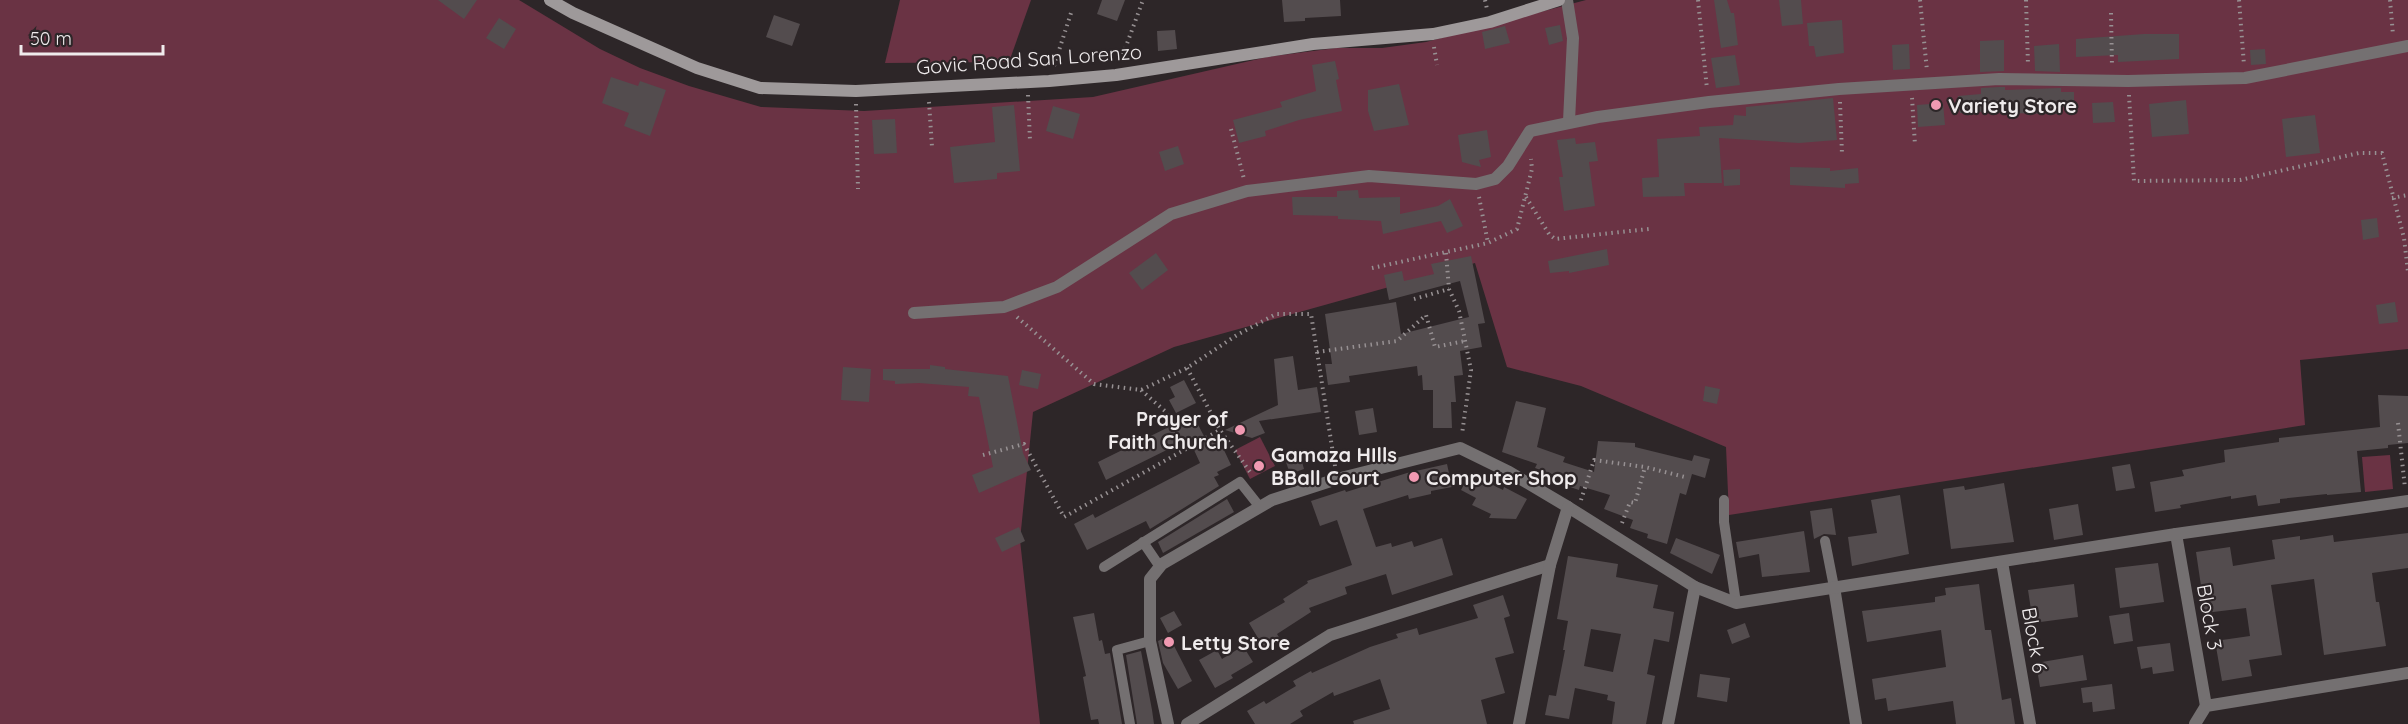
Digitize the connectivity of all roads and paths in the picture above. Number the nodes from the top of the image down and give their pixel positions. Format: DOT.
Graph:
graph roads {
  1 [pos="550,0"];
  2 [pos="1143,0"];
  3 [pos="1559,0"];
  4 [pos="1567,0"];
  5 [pos="1698,0"];
  6 [pos="1920,0"];
  7 [pos="2026,0"];
  8 [pos="2239,0"];
  9 [pos="2390,0"];
  10 [pos="1071,13"];
  11 [pos="2111,13"];
  12 [pos="2408,46"];
  13 [pos="2394,48"];
  14 [pos="1116,75"];
  15 [pos="2245,78"];
  16 [pos="2029,80"];
  17 [pos="2112,80"];
  18 [pos="1049,81"];
  19 [pos="2128,81"];
  20 [pos="1027,82"];
  21 [pos="1929,84"];
  22 [pos="928,86"];
  23 [pos="1911,86"];
  24 [pos="1839,89"];
  25 [pos="856,91"];
  26 [pos="1709,102"];
  27 [pos="1569,121"];
  28 [pos="1231,129"];
  29 [pos="1530,131"];
  30 [pos="1030,141"];
  31 [pos="1915,146"];
  32 [pos="932,147"];
  33 [pos="1842,154"];
  34 [pos="1476,184"];
  35 [pos="858,189"];
  36 [pos="1247,191"];
  37 [pos="2408,195"];
  38 [pos="1525,196"];
  39 [pos="2392,198"];
  40 [pos="1649,229"];
  41 [pos="2406,239"];
  42 [pos="1488,243"];
  43 [pos="1446,253"];
  44 [pos="1372,267"];
  45 [pos="2408,272"];
  46 [pos="1449,289"];
  47 [pos="1414,299"];
  48 [pos="1004,307"];
  49 [pos="914,313"];
  50 [pos="1465,340"];
  51 [pos="1317,352"];
  52 [pos="1186,368"];
  53 [pos="1141,390"];
  54 [pos="2398,423"];
  55 [pos="1220,430"];
  56 [pos="1460,448"];
  57 [pos="1185,450"];
  58 [pos="983,456"];
  59 [pos="1645,467"];
  60 [pos="1252,474"];
  61 [pos="1685,477"];
  62 [pos="1337,479"];
  63 [pos="1724,500"];
  64 [pos="2407,501"];
  65 [pos="1259,506"];
  66 [pos="1573,510"];
  67 [pos="2176,534"];
  68 [pos="1617,538"];
  69 [pos="1143,542"];
  70 [pos="1825,542"];
  71 [pos="2002,562"];
  72 [pos="1550,565"];
  73 [pos="1104,567"];
  74 [pos="1160,567"];
  75 [pos="1695,586"];
  76 [pos="1834,587"];
  77 [pos="1736,603"];
  78 [pos="1150,641"];
  79 [pos="2408,673"];
  80 [pos="2206,706"];
  81 [pos="1130,724"];
  82 [pos="1168,724"];
  83 [pos="1187,724"];
  84 [pos="1519,724"];
  85 [pos="1668,724"];
  86 [pos="1856,724"];
  87 [pos="2030,724"];
  88 [pos="2195,724"];
  1 -- 25 [label="main road, Govic Road San Lorenzo"];
  2 -- 14 [label="path"];
  3 -- 14 [label="main road, Govic Road San Lorenzo"];
  4 -- 27 [label="street"];
  5 -- 26 [label="path"];
  6 -- 21 [label="path"];
  7 -- 16 [label="path"];
  8 -- 15 [label="path"];
  9 -- 13 [label="path"];
  10 -- 18 [label="path"];
  11 -- 17 [label="path"];
  12 -- 13 [label="street"];
  13 -- 15 [label="street"];
  14 -- 18 [label="main road, Govic Road San Lorenzo"];
  15 -- 19 [label="street"];
  16 -- 17 [label="street"];
  16 -- 21 [label="street"];
  17 -- 19 [label="street"];
  18 -- 20 [label="main road, Govic Road San Lorenzo"];
  19 -- 39 [label="path"];
  20 -- 22 [label="main road, Govic Road San Lorenzo"];
  20 -- 30 [label="path"];
  21 -- 23 [label="street"];
  22 -- 25 [label="main road, Govic Road San Lorenzo"];
  22 -- 32 [label="path"];
  23 -- 24 [label="street"];
  23 -- 31 [label="path"];
  24 -- 26 [label="street"];
  24 -- 33 [label="path"];
  25 -- 35 [label="path"];
  26 -- 27 [label="street"];
  27 -- 29 [label="street"];
  28 -- 36 [label="path"];
  29 -- 34 [label="street"];
  29 -- 38 [label="path"];
  34 -- 36 [label="street"];
  34 -- 42 [label="path"];
  36 -- 48 [label="street"];
  37 -- 39 [label="path"];
  38 -- 40 [label="path"];
  38 -- 42 [label="path"];
  39 -- 41 [label="path"];
  41 -- 45 [label="path"];
  42 -- 43 [label="path"];
  43 -- 44 [label="path"];
  43 -- 46 [label="path"];
  46 -- 47 [label="path"];
  46 -- 50 [label="path"];
  48 -- 49 [label="street"];
  48 -- 53 [label="path"];
  50 -- 51 [label="path"];
  50 -- 56 [label="path"];
  51 -- 52 [label="path"];
  51 -- 62 [label="path"];
  52 -- 53 [label="path"];
  52 -- 55 [label="path"];
  53 -- 57 [label="path"];
  54 -- 64 [label="path"];
  55 -- 57 [label="path"];
  55 -- 60 [label="path"];
  56 -- 62 [label="street"];
  56 -- 66 [label="street"];
  57 -- 58 [label="path"];
  59 -- 61 [label="path"];
  59 -- 66 [label="path"];
  59 -- 68 [label="path"];
  62 -- 65 [label="street"];
  63 -- 77 [label="lane"];
  64 -- 67 [label="street"];
  65 -- 69 [label="lane"];
  65 -- 74 [label="street"];
  66 -- 68 [label="street"];
  66 -- 72 [label="street"];
  67 -- 71 [label="street"];
  67 -- 80 [label="street, Block 3"];
  68 -- 75 [label="street"];
  69 -- 73 [label="lane"];
  69 -- 74 [label="lane"];
  70 -- 76 [label="lane"];
  71 -- 76 [label="street"];
  71 -- 87 [label="street, Block 6"];
  72 -- 83 [label="street"];
  72 -- 84 [label="street"];
  74 -- 78 [label="street"];
  75 -- 77 [label="street"];
  75 -- 85 [label="street"];
  76 -- 77 [label="street"];
  76 -- 86 [label="street"];
  78 -- 81 [label="lane"];
  78 -- 82 [label="street"];
  79 -- 80 [label="street"];
  80 -- 88 [label="street"];
}
